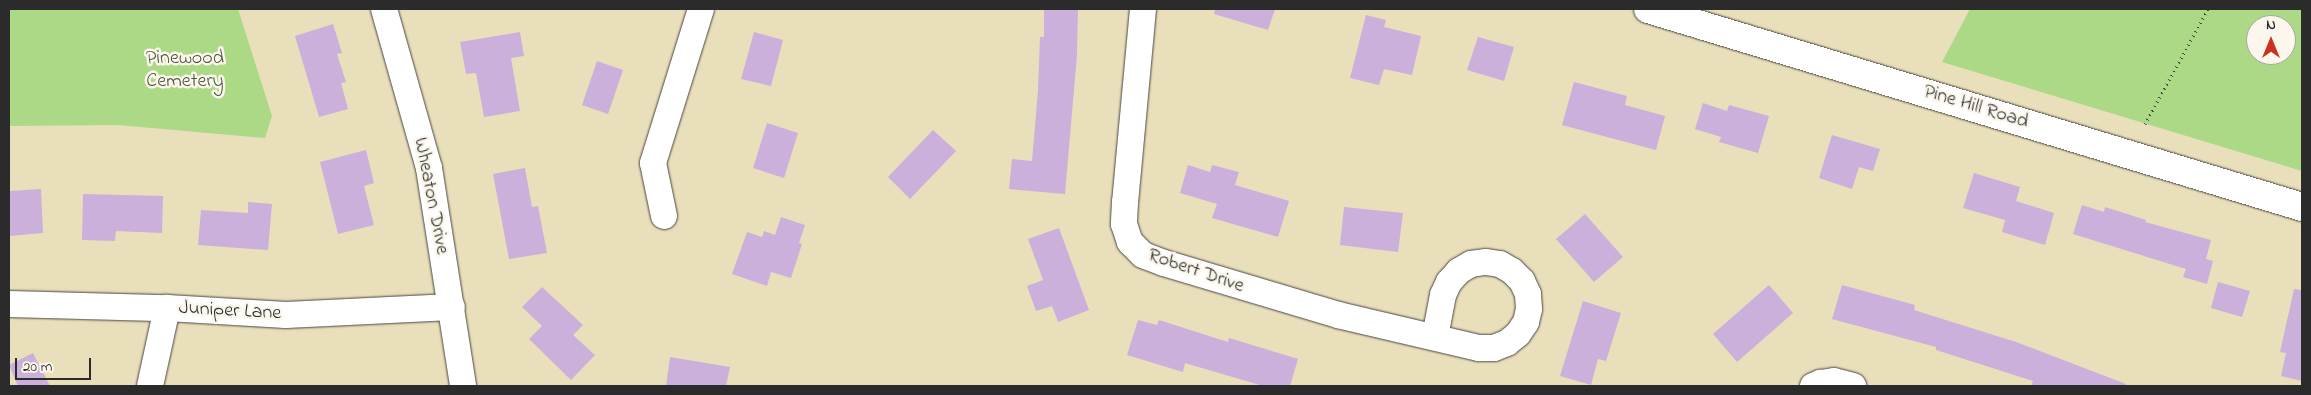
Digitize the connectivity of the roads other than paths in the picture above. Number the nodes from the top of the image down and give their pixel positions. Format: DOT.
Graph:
graph roads {
  1 [pos="384,9"];
  2 [pos="701,9"];
  3 [pos="1142,9"];
  4 [pos="1648,9"];
  5 [pos="1692,15"];
  6 [pos="2302,207"];
  7 [pos="664,216"];
  8 [pos="9,304"];
  9 [pos="452,307"];
  10 [pos="168,308"];
  11 [pos="1435,337"];
  12 [pos="150,386"];
  13 [pos="463,386"];
  14 [pos="1813,386"];
  15 [pos="1853,386"];
  1 -- 9 [label="street, Wheaton Drive"];
  2 -- 7 [label="street"];
  3 -- 11 [label="street, Robert Drive"];
  4 -- 5 [label="street, Pine Hill Road"];
  5 -- 6 [label="street, Pine Hill Road"];
  8 -- 10 [label="street, Juniper Lane"];
  9 -- 10 [label="street, Juniper Lane"];
  9 -- 13 [label="street, Wheaton Drive"];
  10 -- 12 [label="street"];
  14 -- 15 [label="street"];
}
